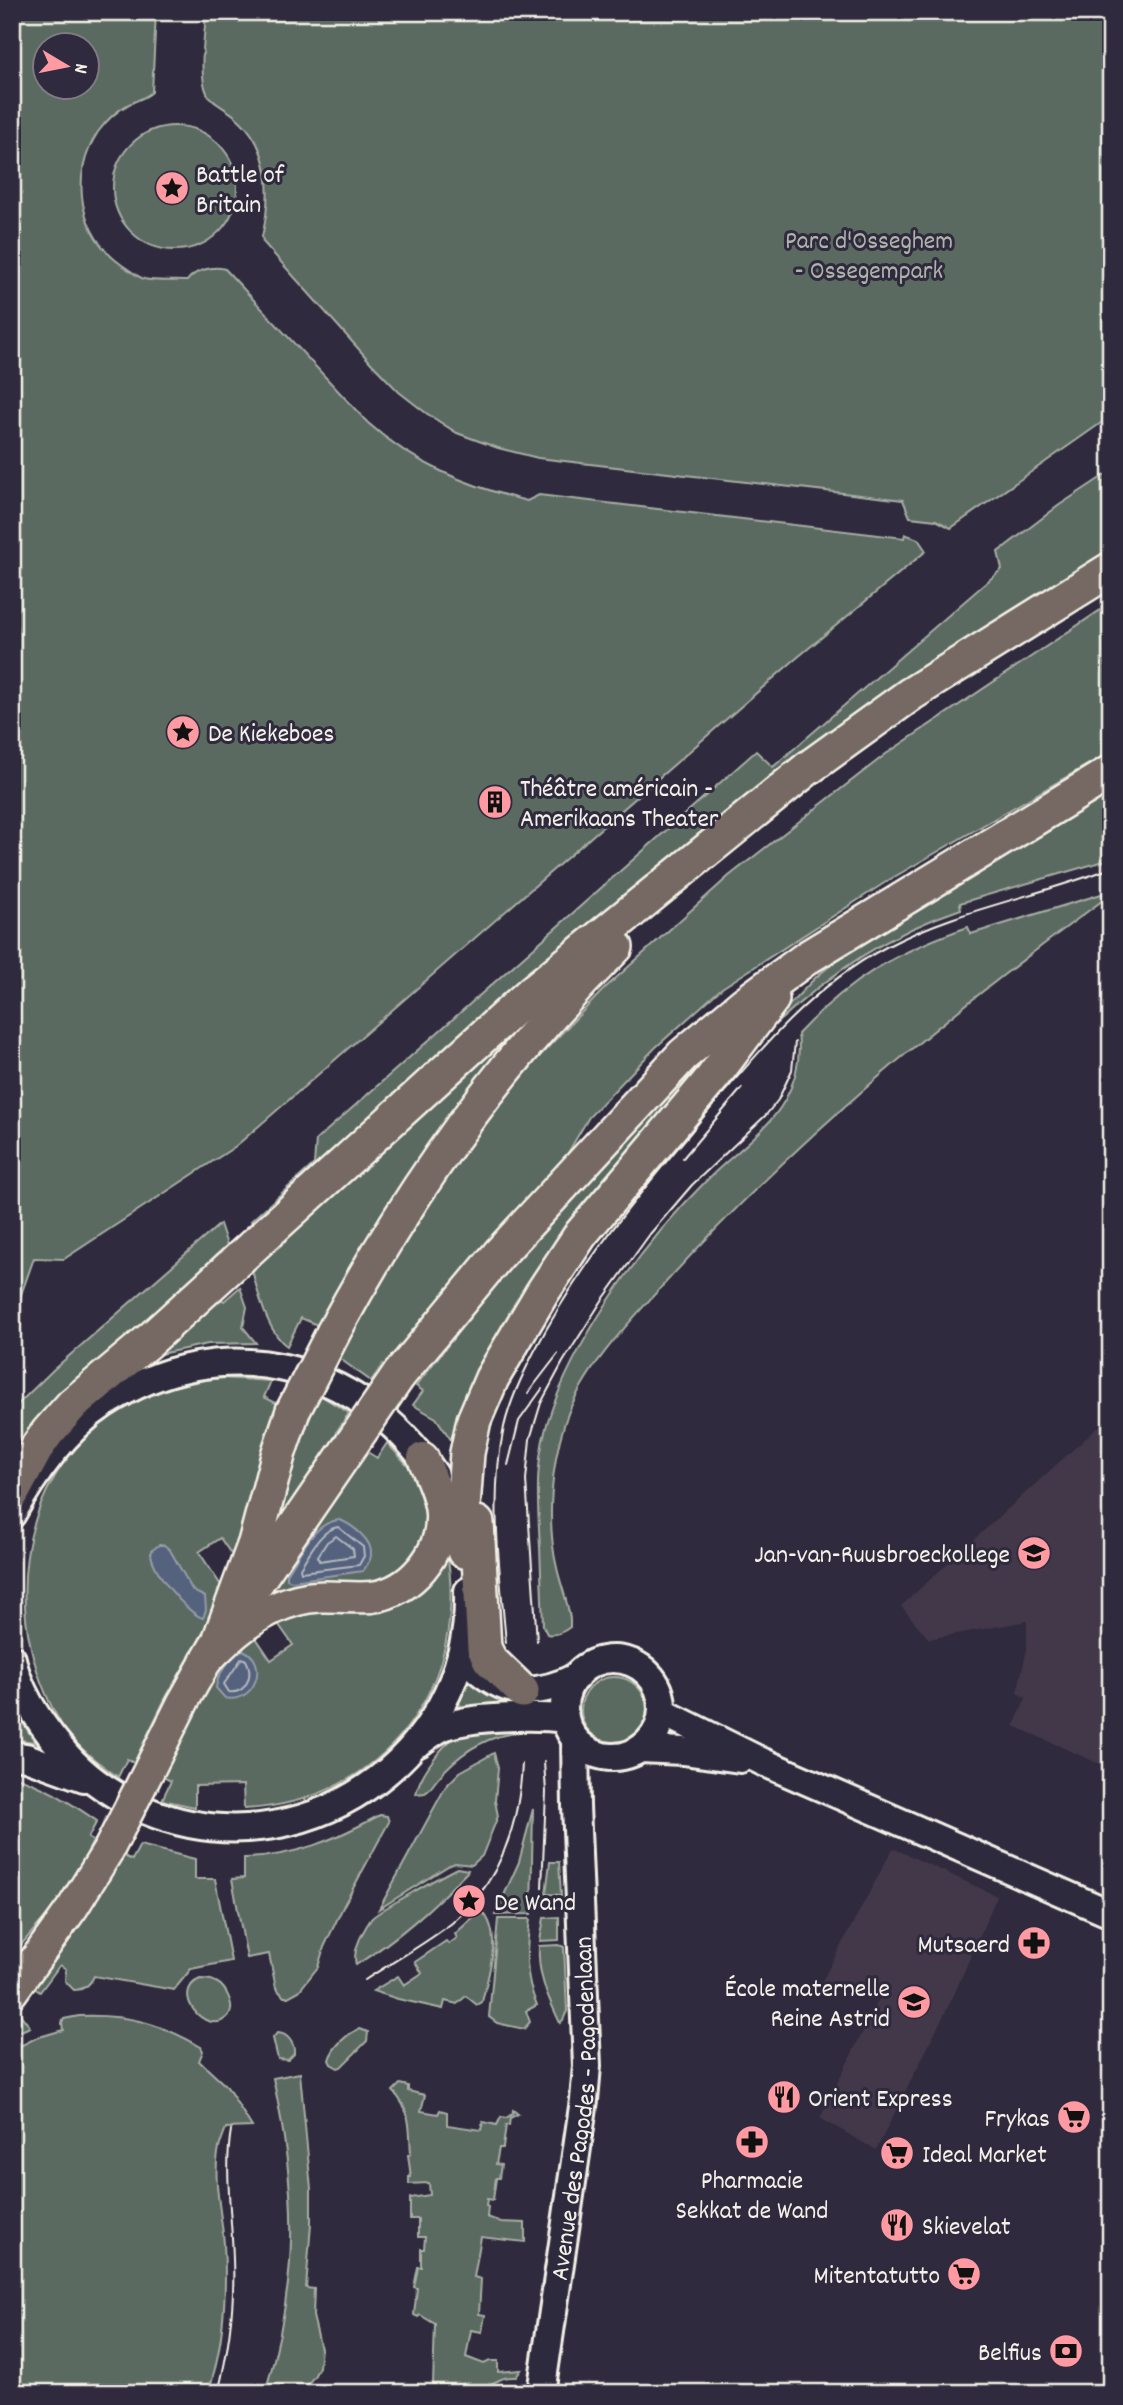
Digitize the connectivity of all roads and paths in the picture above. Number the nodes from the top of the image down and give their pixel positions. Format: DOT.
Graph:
graph roads {
  1 [pos="1111,569"];
  2 [pos="965,661"];
  3 [pos="1111,772"];
  4 [pos="808,957"];
  5 [pos="520,1330"];
  6 [pos="152,1338"];
  7 [pos="102,1405"];
  8 [pos="423,1458"];
  9 [pos="21,1490"];
  10 [pos="12,1514"];
  11 [pos="12,1534"];
  12 [pos="464,1551"];
  13 [pos="212,1650"];
  14 [pos="461,1654"];
  15 [pos="12,1659"];
  16 [pos="576,1677"];
  17 [pos="522,1691"];
  18 [pos="662,1712"];
  19 [pos="570,1729"];
  20 [pos="414,1745"];
  21 [pos="640,1749"];
  22 [pos="12,1755"];
  23 [pos="763,1762"];
  24 [pos="96,1782"];
  25 [pos="1111,1914"];
  26 [pos="12,1992"];
  27 [pos="541,2393"];
  1 -- 2 [label="highway"];
  2 -- 6 [label="highway"];
  2 -- 13 [label="highway, bridge"];
  3 -- 4 [label="highway"];
  4 -- 5 [label="highway"];
  4 -- 13 [label="highway, bridge"];
  5 -- 12 [label="highway"];
  5 -- 17 [label="highway"];
  6 -- 7 [label="highway"];
  6 -- 9 [label="highway"];
  7 -- 8 [label="main road"];
  7 -- 9 [label="main road"];
  8 -- 12 [label="main road"];
  8 -- 13 [label="main road"];
  9 -- 10 [label="main road"];
  9 -- 11 [label="main road"];
  12 -- 14 [label="main road"];
  13 -- 26 [label="main road, bridge"];
  14 -- 17 [label="main road"];
  14 -- 20 [label="main road"];
  15 -- 24 [label="main road"];
  16 -- 17 [label="main road"];
  16 -- 18 [label="main road"];
  16 -- 19 [label="main road"];
  18 -- 21 [label="main road"];
  18 -- 23 [label="main road"];
  19 -- 20 [label="main road"];
  19 -- 21 [label="main road"];
  19 -- 27 [label="main road, Avenue des Pagodes - Pagodenlaan"];
  20 -- 24 [label="main road"];
  21 -- 23 [label="main road"];
  22 -- 24 [label="main road"];
  23 -- 25 [label="main road"];
}
